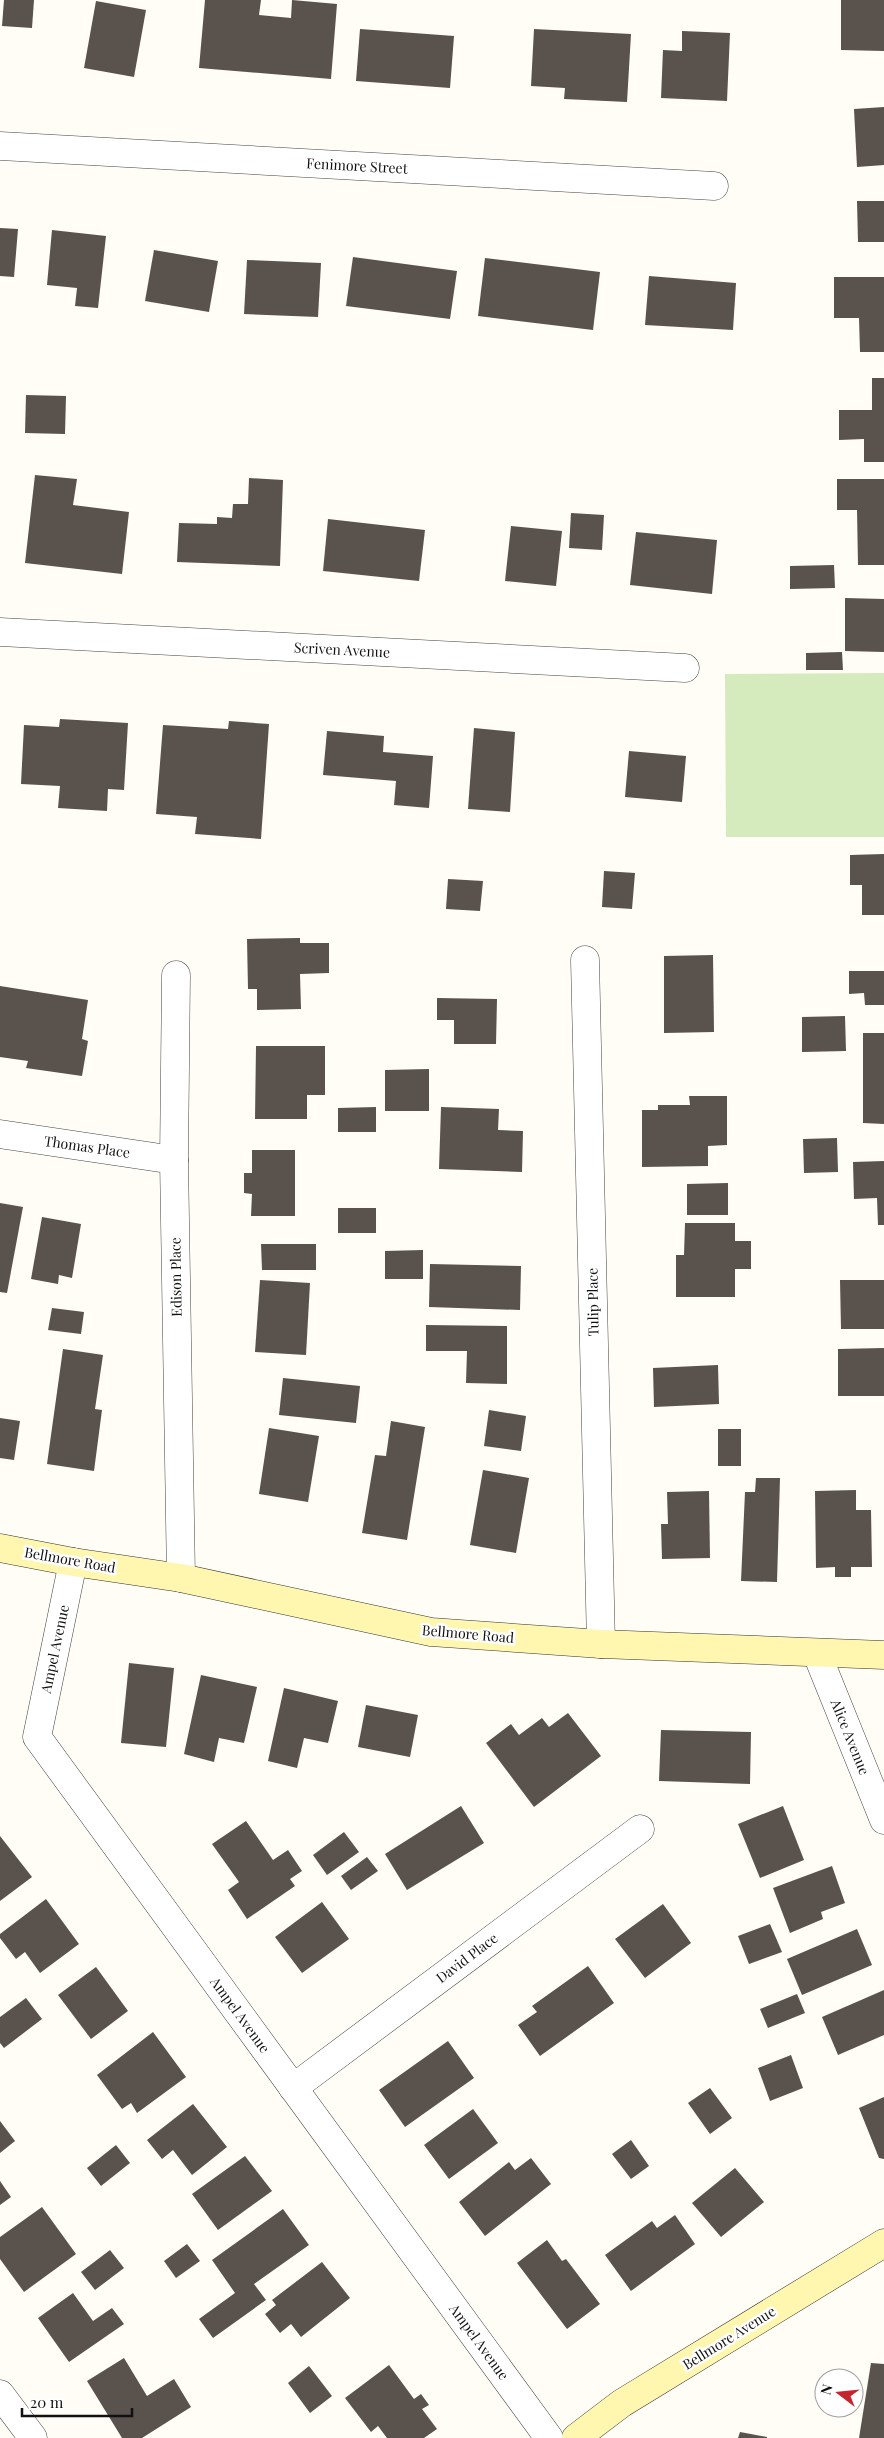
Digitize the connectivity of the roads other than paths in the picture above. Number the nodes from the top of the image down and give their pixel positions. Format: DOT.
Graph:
graph roads {
  1 [pos="0,146"];
  2 [pos="714,186"];
  3 [pos="0,632"];
  4 [pos="685,668"];
  5 [pos="585,960"];
  6 [pos="176,975"];
  7 [pos="0,1134"];
  8 [pos="174,1160"];
  9 [pos="0,1548"];
  10 [pos="73,1562"];
  11 [pos="181,1578"];
  12 [pos="601,1644"];
  13 [pos="817,1654"];
  14 [pos="884,1655"];
  15 [pos="884,1820"];
  16 [pos="640,1829"];
  17 [pos="294,2088"];
  18 [pos="884,2243"];
  19 [pos="0,2394"];
  20 [pos="33,2438"];
  21 [pos="549,2438"];
  22 [pos="576,2438"];
  1 -- 2 [label="street, Fenimore Street"];
  3 -- 4 [label="street, Scriven Avenue"];
  5 -- 12 [label="street, Tulip Place"];
  6 -- 8 [label="street, Edison Place"];
  7 -- 8 [label="street, Thomas Place"];
  8 -- 11 [label="street, Edison Place"];
  9 -- 10 [label="main road, Bellmore Road"];
  10 -- 11 [label="main road, Bellmore Road"];
  10 -- 17 [label="street, Ampel Avenue"];
  11 -- 12 [label="main road, Bellmore Road"];
  12 -- 13 [label="main road, Bellmore Road"];
  13 -- 14 [label="main road, Bellmore Road"];
  13 -- 15 [label="street, Alice Avenue"];
  16 -- 17 [label="street, David Place"];
  17 -- 21 [label="street, Ampel Avenue"];
  18 -- 22 [label="main road, Bellmore Avenue"];
  19 -- 20 [label="street"];
}
